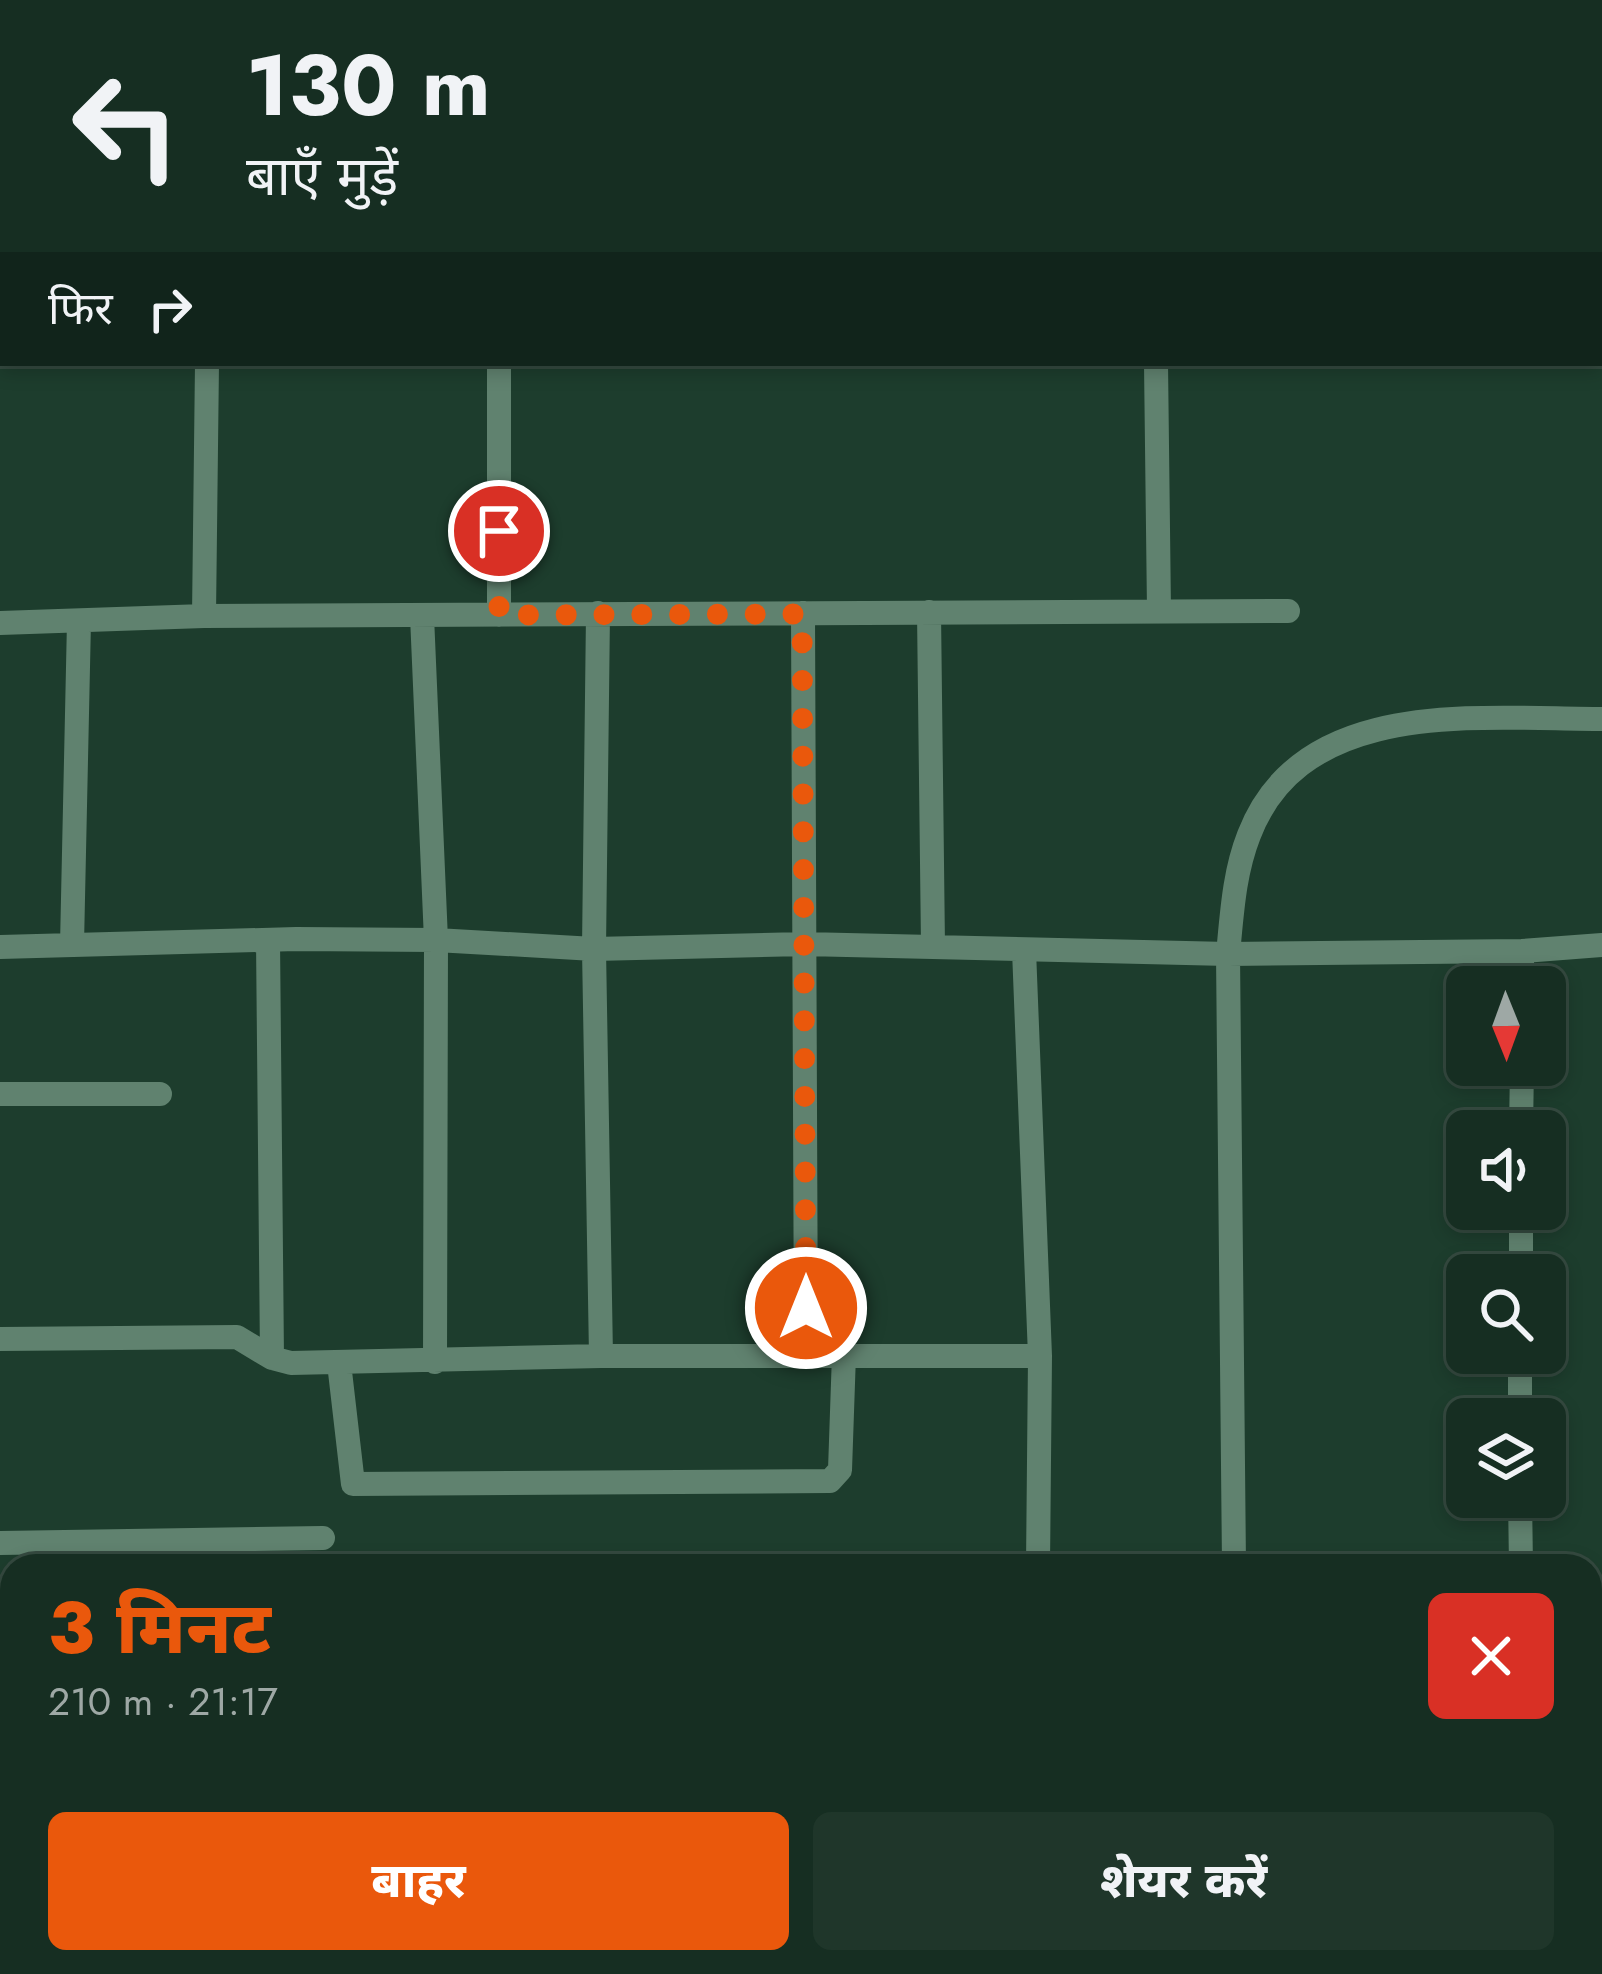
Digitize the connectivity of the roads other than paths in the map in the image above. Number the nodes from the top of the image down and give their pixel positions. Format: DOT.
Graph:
graph roads {
  1 [pos="207,366"];
  2 [pos="499,366"];
  3 [pos="1156,366"];
  4 [pos="1159,611"];
  5 [pos="1288,611"];
  6 [pos="929,612"];
  7 [pos="598,614"];
  8 [pos="802,614"];
  9 [pos="499,615"];
  10 [pos="204,616"];
  11 [pos="422,616"];
  12 [pos="80,621"];
  13 [pos="0,623"];
  14 [pos="1602,719"];
  15 [pos="268,940"];
  16 [pos="436,940"];
  17 [pos="804,944"];
  18 [pos="72,945"];
  19 [pos="1602,945"];
  20 [pos="933,946"];
  21 [pos="0,947"];
  22 [pos="594,949"];
  23 [pos="1024,950"];
  24 [pos="1522,951"];
  25 [pos="1228,954"];
  26 [pos="1522,966"];
  27 [pos="0,1094"];
  28 [pos="160,1094"];
  29 [pos="0,1339"];
  30 [pos="806,1354"];
  31 [pos="844,1354"];
  32 [pos="601,1356"];
  33 [pos="1040,1356"];
  34 [pos="272,1358"];
  35 [pos="434,1361"];
  36 [pos="339,1363"];
  37 [pos="1520,1518"];
  38 [pos="323,1538"];
  39 [pos="182,1540"];
  40 [pos="0,1543"];
  41 [pos="183,1554"];
  42 [pos="1038,1554"];
  43 [pos="1234,1554"];
  44 [pos="1521,1554"];
  1 -- 10 [label="street"];
  2 -- 9 [label="street"];
  3 -- 4 [label="street"];
  4 -- 5 [label="street"];
  4 -- 6 [label="street"];
  6 -- 8 [label="street"];
  6 -- 20 [label="street"];
  7 -- 8 [label="street"];
  7 -- 9 [label="street"];
  7 -- 22 [label="street"];
  8 -- 17 [label="street"];
  9 -- 11 [label="street"];
  10 -- 11 [label="street"];
  10 -- 12 [label="street"];
  11 -- 16 [label="street"];
  12 -- 13 [label="street"];
  12 -- 18 [label="street"];
  14 -- 25 [label="street"];
  15 -- 16 [label="street"];
  15 -- 18 [label="street"];
  15 -- 34 [label="street"];
  16 -- 22 [label="street"];
  16 -- 35 [label="street"];
  17 -- 20 [label="street"];
  17 -- 22 [label="street"];
  17 -- 30 [label="street"];
  18 -- 21 [label="street"];
  19 -- 24 [label="street"];
  20 -- 23 [label="street"];
  22 -- 32 [label="street"];
  23 -- 25 [label="street"];
  23 -- 33 [label="street"];
  24 -- 25 [label="street"];
  24 -- 26 [label="street"];
  25 -- 43 [label="street"];
  27 -- 28 [label="street"];
  29 -- 34 [label="street"];
  30 -- 31 [label="street"];
  30 -- 32 [label="street"];
  31 -- 33 [label="street"];
  31 -- 36 [label="street"];
  32 -- 35 [label="street"];
  33 -- 42 [label="street"];
  34 -- 36 [label="street"];
  35 -- 36 [label="street"];
  37 -- 44 [label="street"];
  38 -- 39 [label="street"];
  39 -- 40 [label="street"];
  39 -- 41 [label="street"];
}
